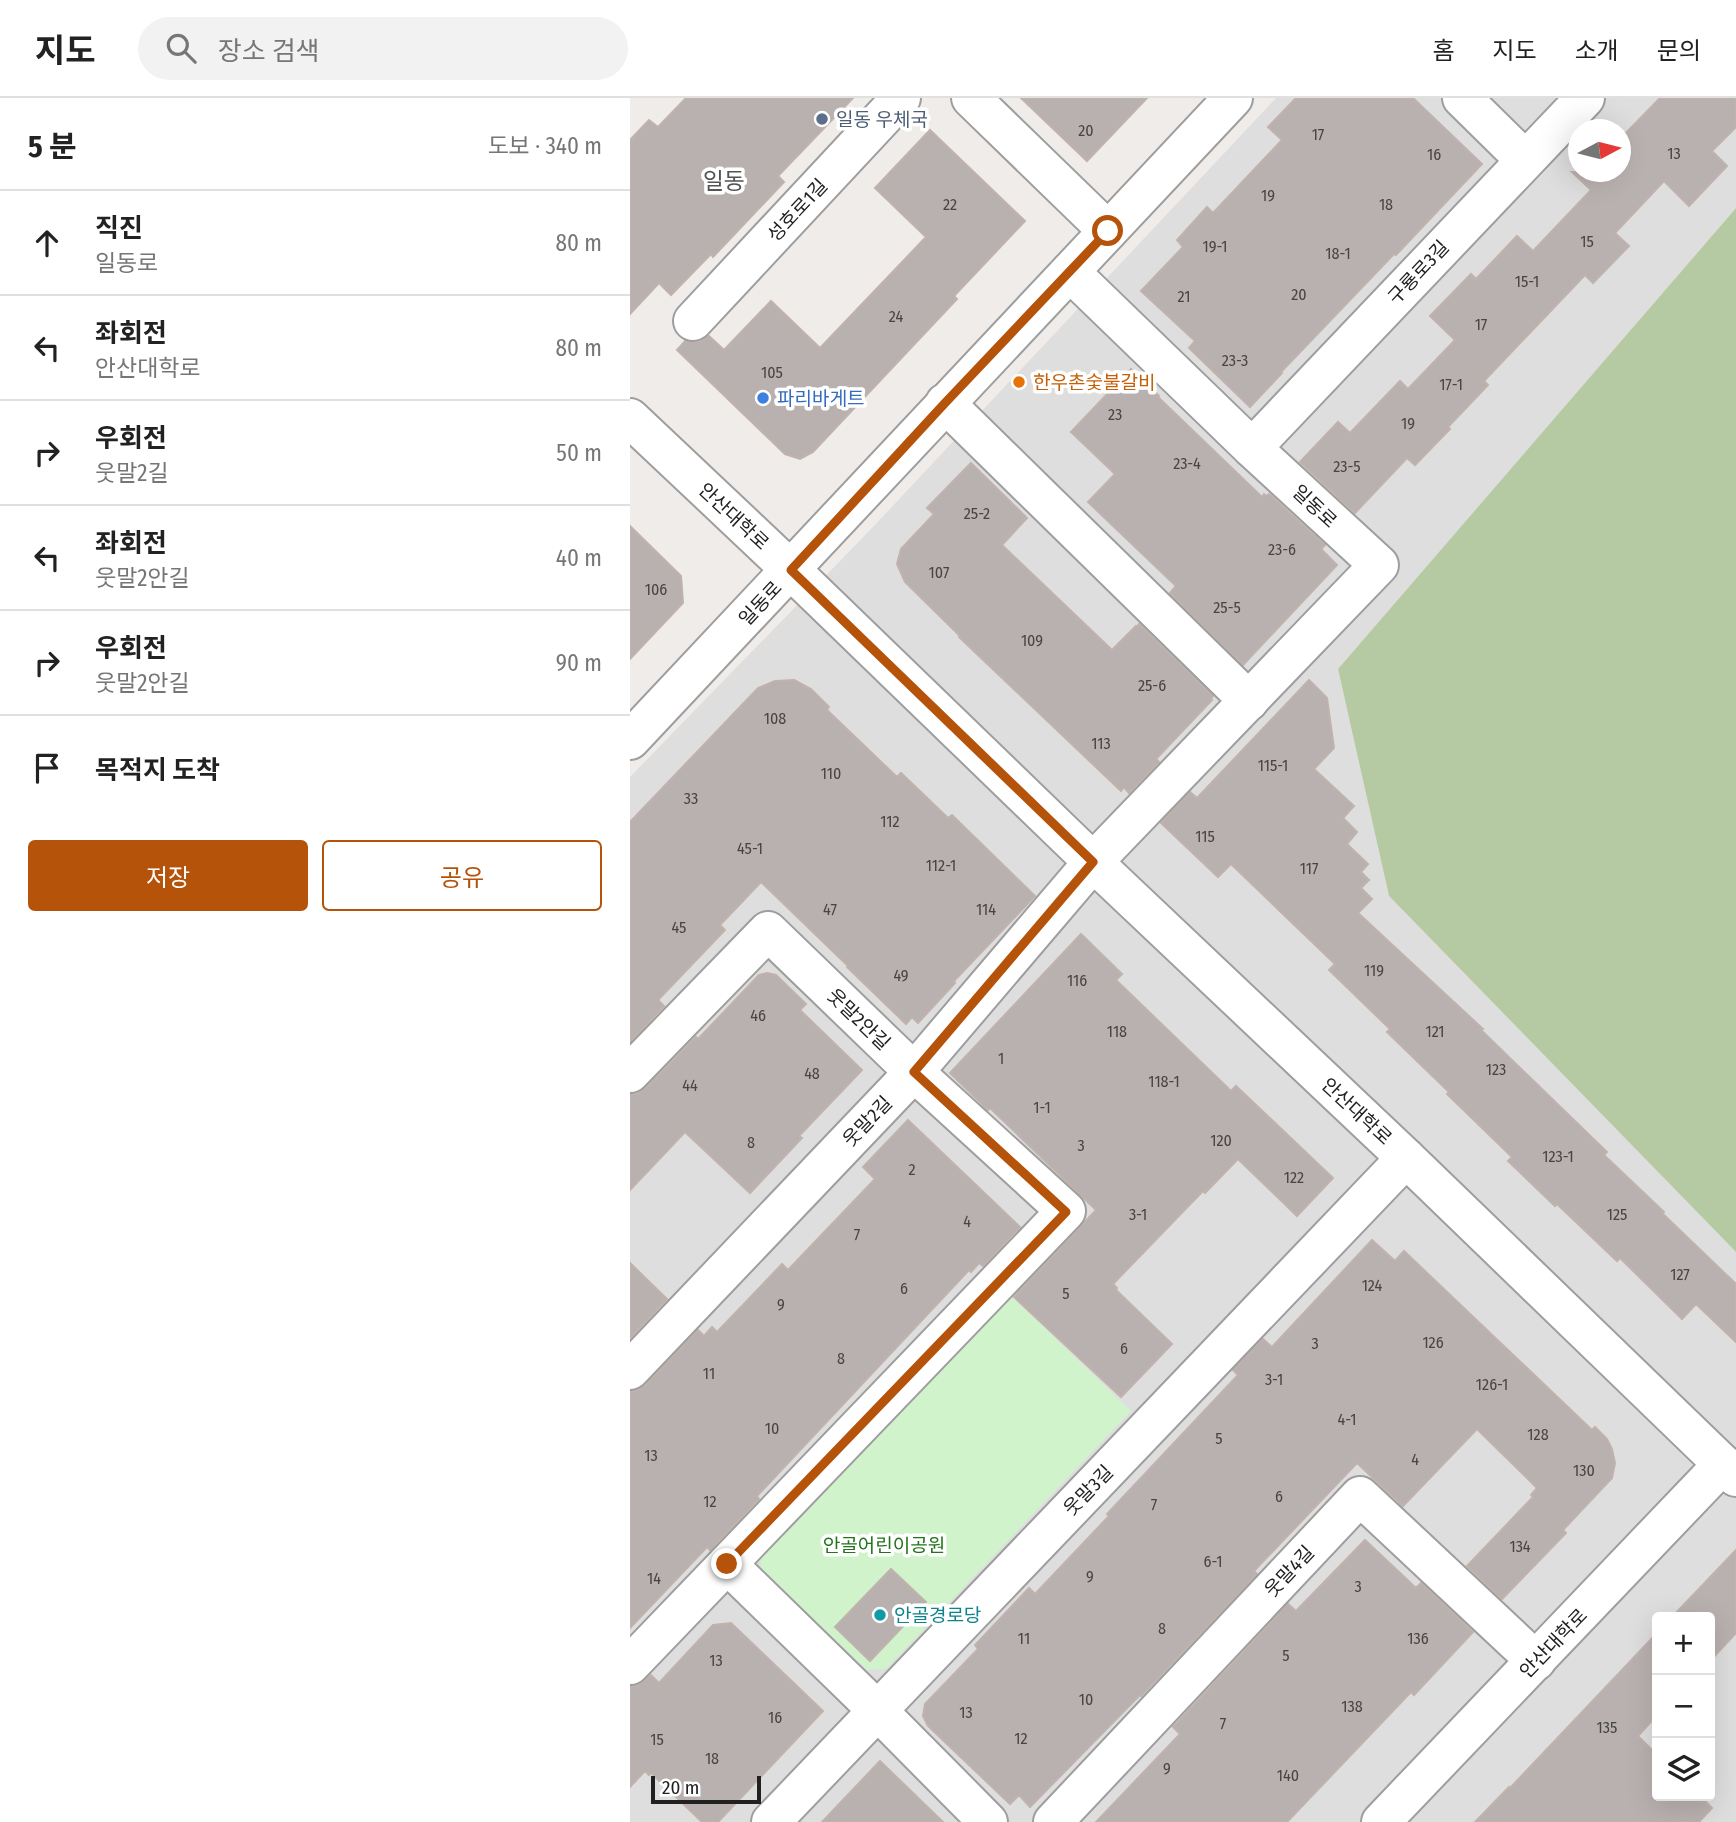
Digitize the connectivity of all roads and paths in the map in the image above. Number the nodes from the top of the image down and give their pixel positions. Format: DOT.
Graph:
graph roads {
  1 [pos="901,98"];
  2 [pos="971,98"];
  3 [pos="1233,98"];
  4 [pos="1462,98"];
  5 [pos="1585,98"];
  6 [pos="1525,160"];
  7 [pos="1108,231"];
  8 [pos="1070,272"];
  9 [pos="693,321"];
  10 [pos="945,403"];
  11 [pos="630,418"];
  12 [pos="1252,448"];
  13 [pos="1379,565"];
  14 [pos="791,570"];
  15 [pos="1249,702"];
  16 [pos="630,740"];
  17 [pos="1093,862"];
  18 [pos="914,1072"];
  19 [pos="630,1073"];
  20 [pos="1406,1158"];
  21 [pos="630,1370"];
  22 [pos="1730,1471"];
  23 [pos="727,1564"];
  24 [pos="1536,1661"];
  25 [pos="630,1665"];
  26 [pos="877,1710"];
  27 [pos="771,1822"];
  28 [pos="988,1822"];
  29 [pos="1053,1822"];
  30 [pos="1381,1822"];
  1 -- 9 [label="street, 성호로1길"];
  2 -- 7 [label="street"];
  3 -- 7 [label="street, 일동로"];
  4 -- 6 [label="street"];
  5 -- 6 [label="street, 구룡로3길"];
  6 -- 12 [label="street, 구룡로3길"];
  7 -- 8 [label="street, 일동로"];
  8 -- 10 [label="street, 일동로"];
  8 -- 12 [label="street, 일동로"];
  10 -- 14 [label="street, 일동로"];
  10 -- 15 [label="street"];
  11 -- 14 [label="street, 안산대학로"];
  12 -- 13 [label="street, 일동로"];
  13 -- 15 [label="street, 웃말2길"];
  14 -- 16 [label="street, 일동로"];
  14 -- 17 [label="street, 안산대학로"];
  15 -- 17 [label="street, 웃말2길"];
  17 -- 18 [label="street, 웃말2길"];
  17 -- 20 [label="street, 안산대학로"];
  18 -- 19 [label="street, 웃말2안길"];
  18 -- 21 [label="street, 웃말2길"];
  18 -- 23 [label="street, 웃말2안길"];
  20 -- 22 [label="street, 안산대학로"];
  20 -- 26 [label="street, 웃말3길"];
  22 -- 24 [label="street, 안산대학로"];
  23 -- 25 [label="street, 웃말2안길"];
  23 -- 26 [label="street"];
  24 -- 29 [label="street, 웃말4길"];
  24 -- 30 [label="street, 안산대학로"];
  26 -- 27 [label="street, 웃말3길"];
  26 -- 28 [label="street"];
}
